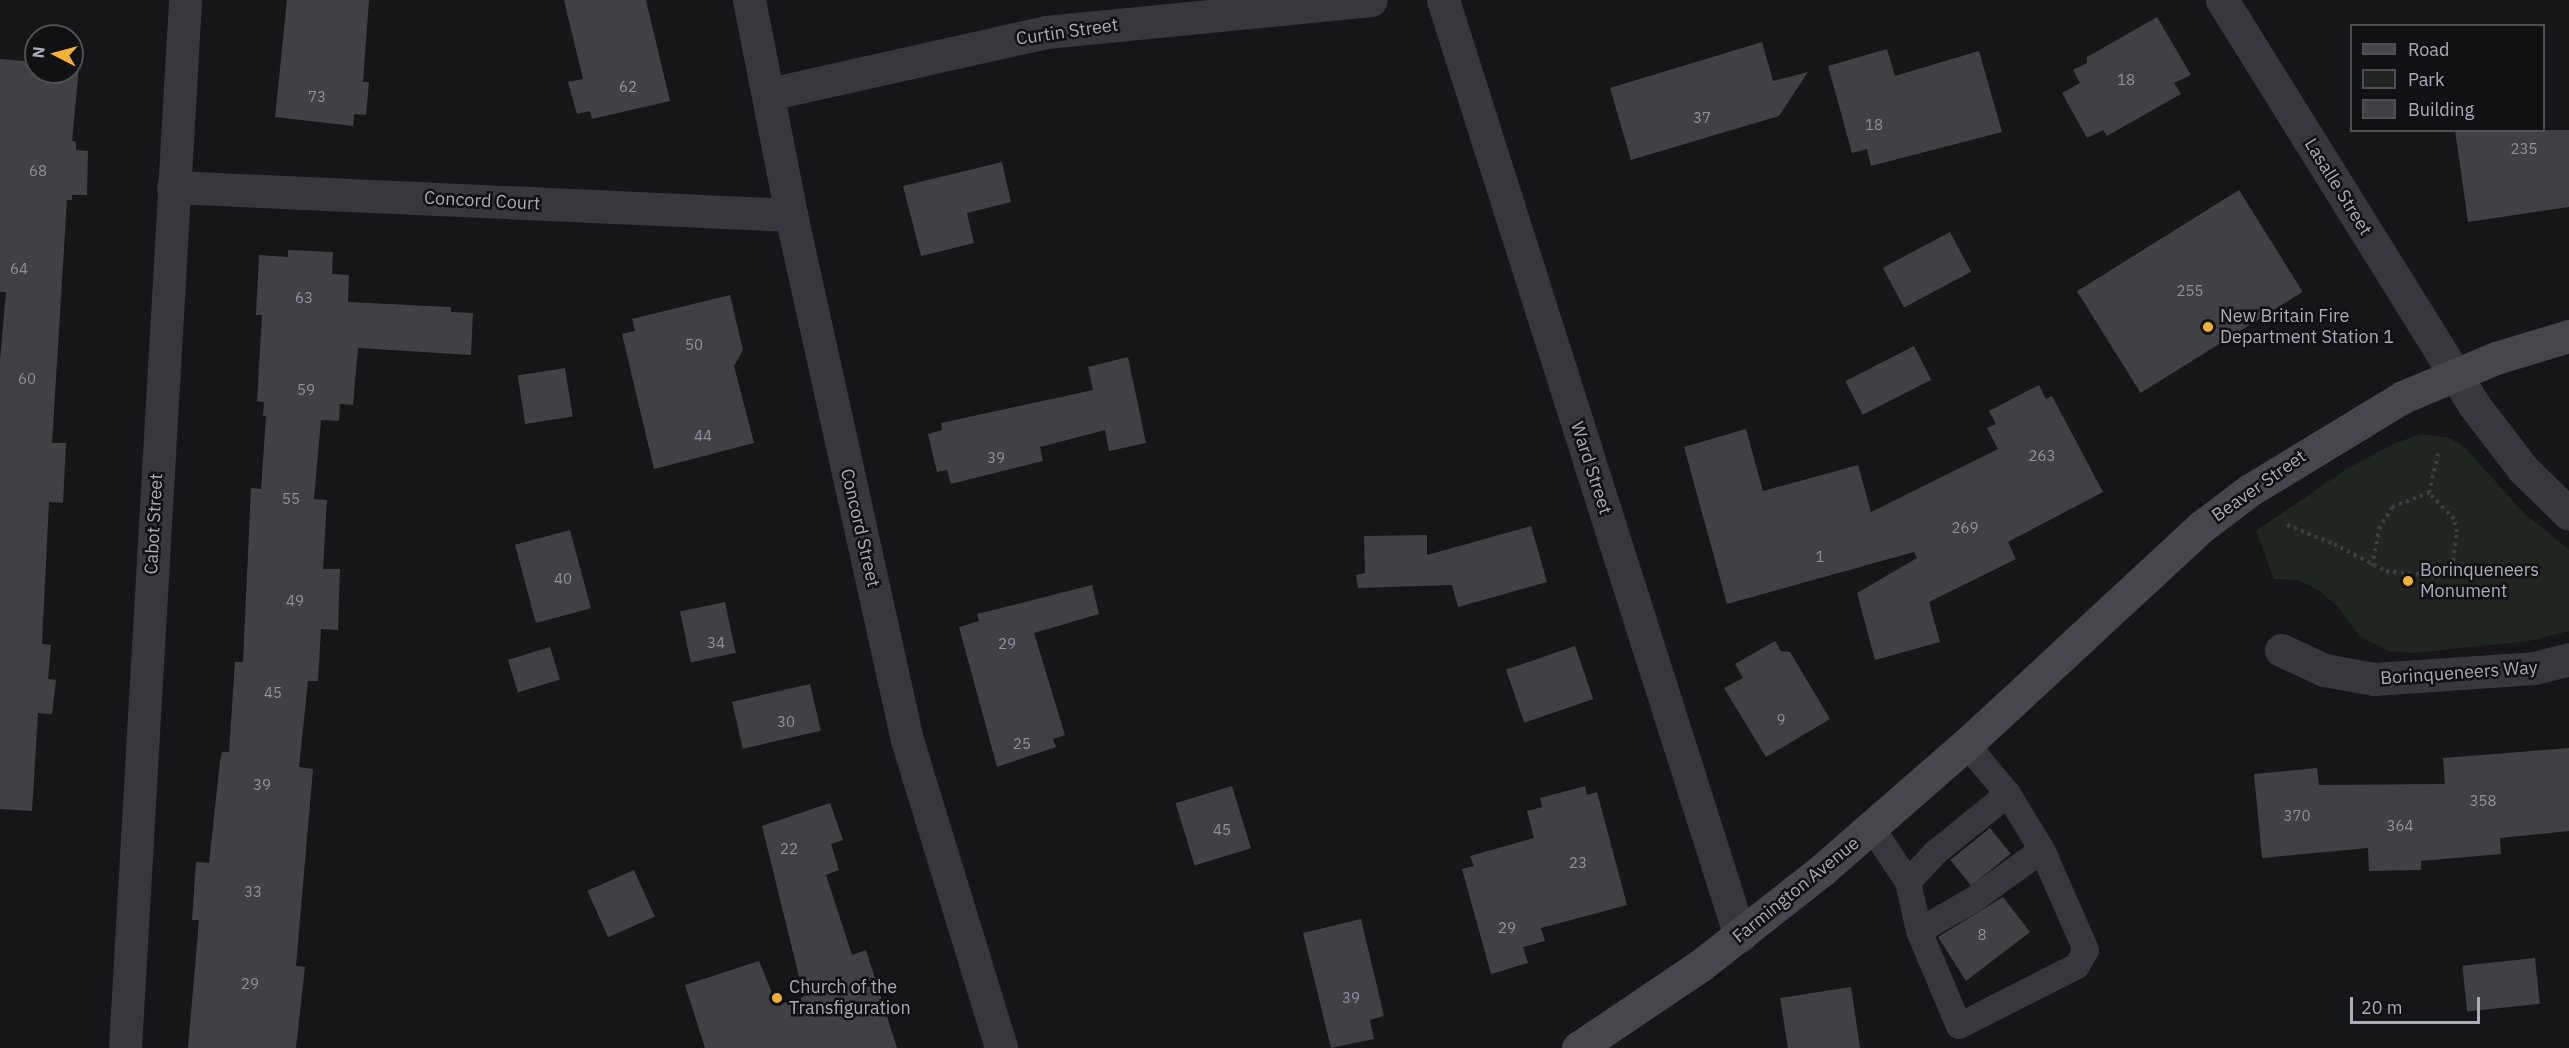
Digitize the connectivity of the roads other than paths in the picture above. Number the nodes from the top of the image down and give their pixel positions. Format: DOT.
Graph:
graph roads {
  1 [pos="185,0"];
  2 [pos="749,0"];
  3 [pos="1370,0"];
  4 [pos="1443,0"];
  5 [pos="2222,0"];
  6 [pos="769,94"];
  7 [pos="173,187"];
  8 [pos="791,215"];
  9 [pos="2569,336"];
  10 [pos="2454,374"];
  11 [pos="2569,514"];
  12 [pos="2281,650"];
  13 [pos="2569,659"];
  14 [pos="1999,714"];
  15 [pos="1966,744"];
  16 [pos="2008,794"];
  17 [pos="1872,828"];
  18 [pos="2042,849"];
  19 [pos="1908,882"];
  20 [pos="1918,931"];
  21 [pos="1740,936"];
  22 [pos="124,1048"];
  23 [pos="1001,1048"];
  24 [pos="1578,1048"];
  1 -- 7 [label="street, Cabot Street"];
  2 -- 6 [label="street, Concord Street"];
  3 -- 6 [label="street, Curtin Street"];
  4 -- 21 [label="street, Ward Street"];
  5 -- 10 [label="street, Lasalle Street"];
  6 -- 8 [label="street, Concord Street"];
  7 -- 8 [label="street, Concord Court"];
  7 -- 22 [label="street, Cabot Street"];
  8 -- 23 [label="street, Concord Street"];
  9 -- 10 [label="main road, Beaver Street"];
  10 -- 11 [label="street, Lasalle Street"];
  10 -- 14 [label="main road, Beaver Street"];
  12 -- 13 [label="street, Borinqueneers Way"];
  14 -- 15 [label="main road, Farmington Avenue"];
  15 -- 16 [label="lane"];
  15 -- 17 [label="main road, Farmington Avenue"];
  16 -- 18 [label="lane"];
  16 -- 19 [label="lane"];
  17 -- 19 [label="lane"];
  17 -- 21 [label="main road, Farmington Avenue"];
  18 -- 20 [label="lane"];
  18 -- 20 [label="lane"];
  19 -- 20 [label="lane"];
  21 -- 24 [label="main road, Farmington Avenue"];
}
